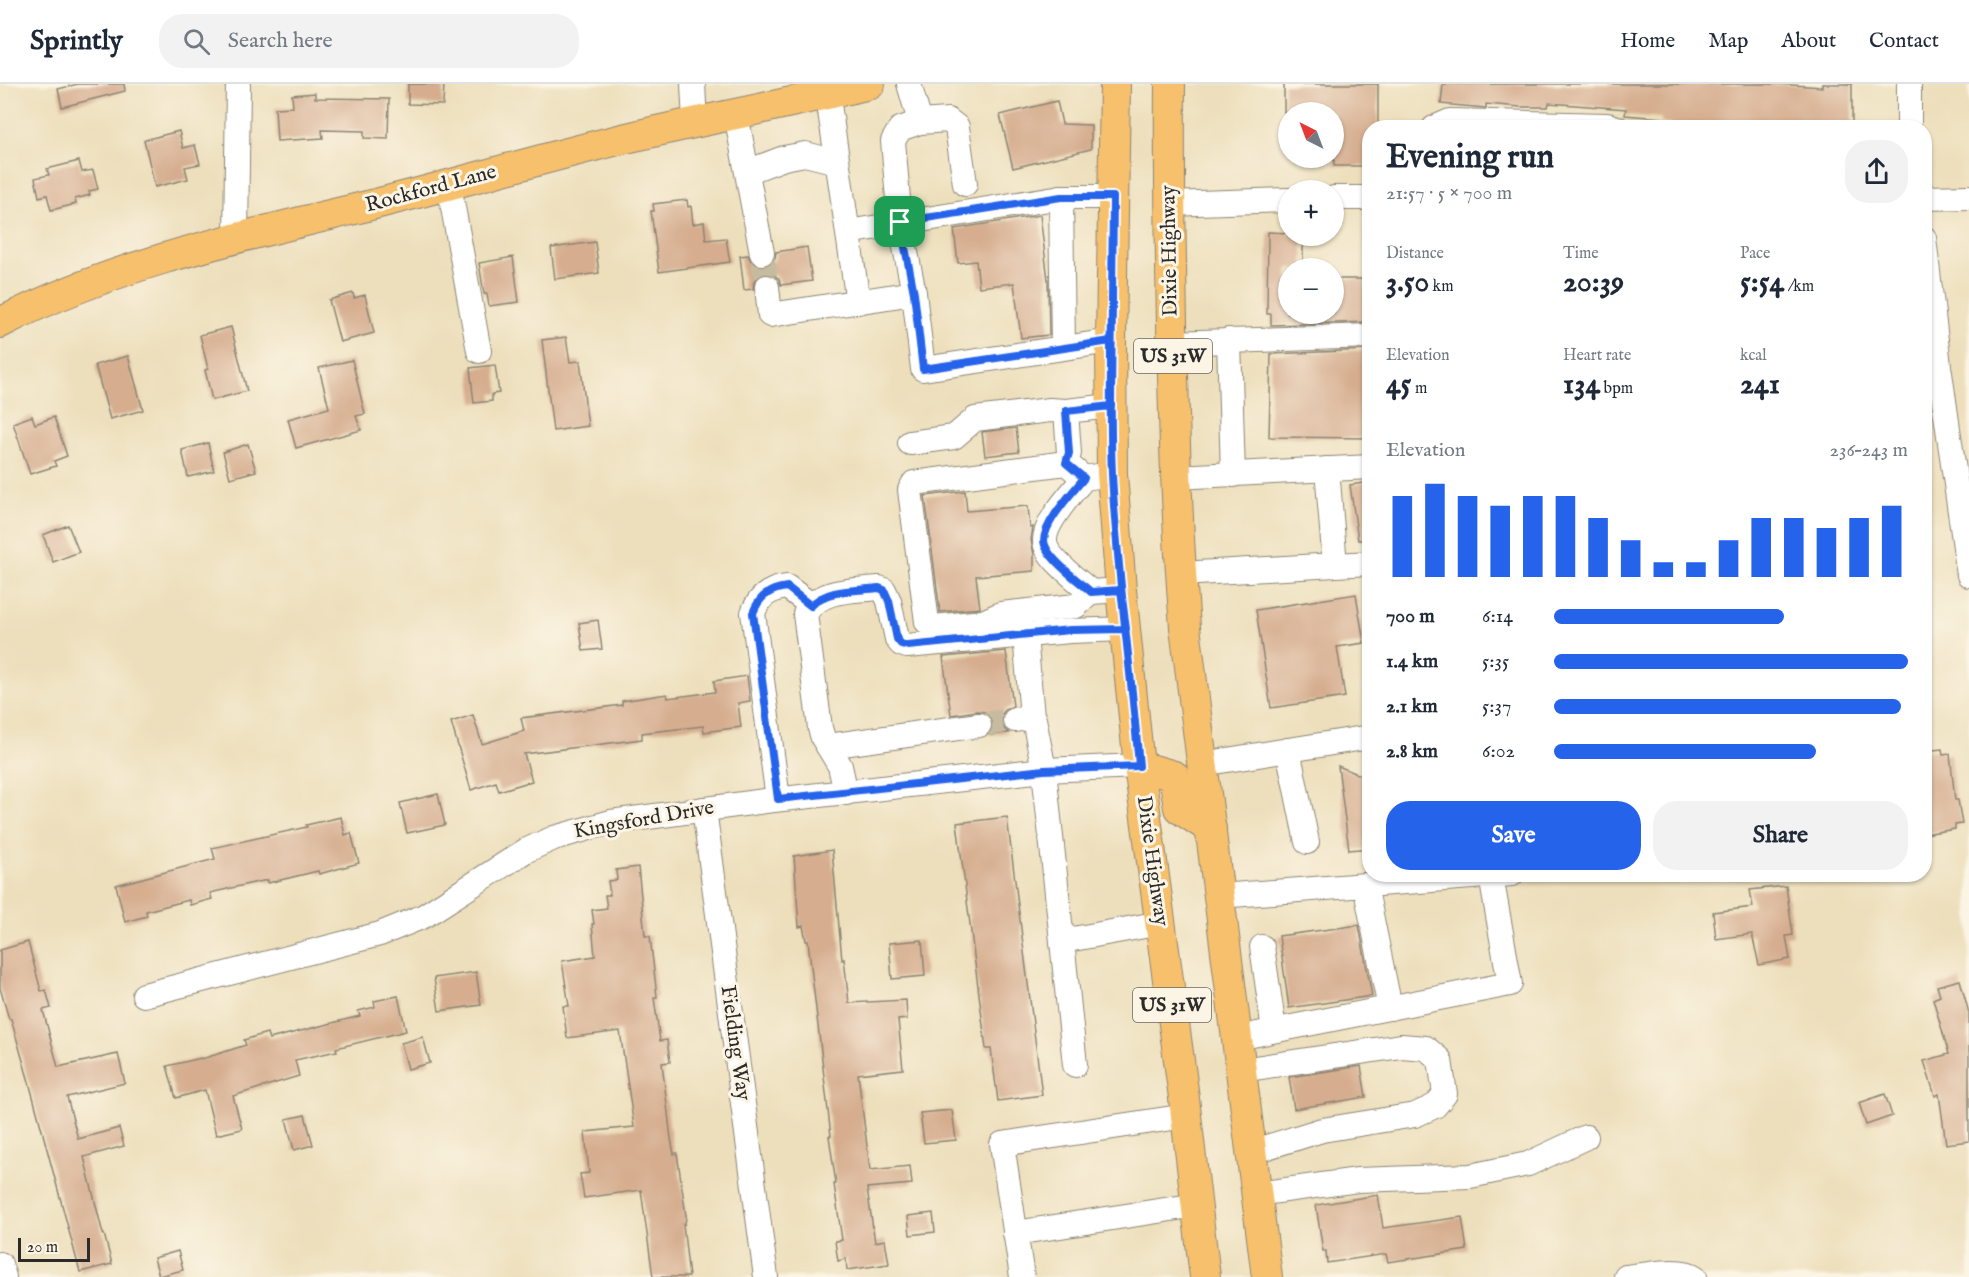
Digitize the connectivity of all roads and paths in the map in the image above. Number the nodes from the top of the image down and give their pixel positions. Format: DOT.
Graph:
graph roads {
  1 [pos="238,84"];
  2 [pos="693,84"];
  3 [pos="870,84"];
  4 [pos="909,84"];
  5 [pos="1114,84"];
  6 [pos="1170,84"];
  7 [pos="1909,84"];
  8 [pos="826,89"];
  9 [pos="736,114"];
  10 [pos="1909,120"];
  11 [pos="920,122"];
  12 [pos="694,123"];
  13 [pos="837,162"];
  14 [pos="747,172"];
  15 [pos="448,184"];
  16 [pos="965,184"];
  17 [pos="1969,196"];
  18 [pos="1061,197"];
  19 [pos="1113,197"];
  20 [pos="1344,198"];
  21 [pos="1362,198"];
  22 [pos="1932,198"];
  23 [pos="1278,200"];
  24 [pos="1169,204"];
  25 [pos="900,222"];
  26 [pos="848,232"];
  27 [pos="236,238"];
  28 [pos="762,253"];
  29 [pos="766,287"];
  30 [pos="914,293"];
  31 [pos="858,302"];
  32 [pos="1932,306"];
  33 [pos="0,322"];
  34 [pos="1362,336"];
  35 [pos="1229,340"];
  36 [pos="1111,341"];
  37 [pos="1172,343"];
  38 [pos="1064,348"];
  39 [pos="478,351"];
  40 [pos="1111,406"];
  41 [pos="1066,411"];
  42 [pos="910,443"];
  43 [pos="1362,467"];
  44 [pos="1328,469"];
  45 [pos="1087,472"];
  46 [pos="1233,475"];
  47 [pos="1176,477"];
  48 [pos="1362,563"];
  49 [pos="1335,565"];
  50 [pos="1180,574"];
  51 [pos="1969,575"];
  52 [pos="1121,590"];
  53 [pos="1091,592"];
  54 [pos="811,606"];
  55 [pos="1126,629"];
  56 [pos="1025,635"];
  57 [pos="979,725"];
  58 [pos="1362,738"];
  59 [pos="828,746"];
  60 [pos="1288,750"];
  61 [pos="1202,764"];
  62 [pos="1139,766"];
  63 [pos="1044,770"];
  64 [pos="846,793"];
  65 [pos="778,799"];
  66 [pos="704,808"];
  67 [pos="1210,829"];
  68 [pos="1307,842"];
  69 [pos="1406,882"];
  70 [pos="1502,882"];
  71 [pos="1365,885"];
  72 [pos="1219,896"];
  73 [pos="1161,923"];
  74 [pos="1062,941"];
  75 [pos="1262,947"];
  76 [pos="144,995"];
  77 [pos="1390,1008"];
  78 [pos="1274,1030"];
  79 [pos="1237,1038"];
  80 [pos="1076,1065"];
  81 [pos="1241,1070"];
  82 [pos="1186,1116"];
  83 [pos="1586,1137"];
  84 [pos="1251,1152"];
  85 [pos="1256,1194"];
  86 [pos="1197,1205"];
  87 [pos="1016,1233"];
  88 [pos="0,1264"];
  89 [pos="4,1277"];
  90 [pos="766,1277"];
  91 [pos="1022,1277"];
  92 [pos="1205,1277"];
  93 [pos="1267,1277"];
  94 [pos="1626,1277"];
  95 [pos="1695,1277"];
  1 -- 27 [label="street"];
  2 -- 12 [label="street"];
  3 -- 8 [label="main road, Rockford Lane"];
  4 -- 11 [label="street"];
  5 -- 19 [label="main road, Dixie Highway / US 31W"];
  6 -- 24 [label="main road, Dixie Highway / US 31W"];
  7 -- 10 [label="street"];
  8 -- 9 [label="main road, Rockford Lane"];
  8 -- 13 [label="street"];
  9 -- 12 [label="main road, Rockford Lane"];
  9 -- 14 [label="street"];
  11 -- 16 [label="street"];
  11 -- 25 [label="street"];
  12 -- 15 [label="main road, Rockford Lane"];
  13 -- 14 [label="street"];
  13 -- 26 [label="street"];
  14 -- 28 [label="street"];
  15 -- 27 [label="main road, Rockford Lane"];
  15 -- 39 [label="street"];
  17 -- 22 [label="street"];
  18 -- 19 [label="street"];
  18 -- 25 [label="street"];
  18 -- 38 [label="street"];
  19 -- 36 [label="main road, Dixie Highway / US 31W"];
  20 -- 21 [label="street"];
  23 -- 24 [label="street"];
  24 -- 37 [label="main road, Dixie Highway / US 31W"];
  25 -- 26 [label="street"];
  25 -- 30 [label="street"];
  26 -- 31 [label="street"];
  27 -- 33 [label="main road, Rockford Lane"];
  29 -- 31 [label="street"];
  30 -- 31 [label="street"];
  30 -- 38 [label="street"];
  32 -- 51 [label="street"];
  34 -- 35 [label="street"];
  35 -- 37 [label="street"];
  35 -- 46 [label="street"];
  36 -- 38 [label="street"];
  36 -- 40 [label="main road, Dixie Highway / US 31W"];
  37 -- 47 [label="main road, Dixie Highway / US 31W"];
  40 -- 41 [label="street"];
  40 -- 45 [label="main road, Dixie Highway / US 31W"];
  41 -- 42 [label="street"];
  41 -- 45 [label="street"];
  43 -- 44 [label="street"];
  44 -- 46 [label="street"];
  44 -- 49 [label="street"];
  45 -- 52 [label="main road, Dixie Highway / US 31W"];
  45 -- 53 [label="street"];
  45 -- 53 [label="street"];
  46 -- 47 [label="street"];
  47 -- 50 [label="main road, Dixie Highway / US 31W"];
  48 -- 49 [label="street"];
  49 -- 50 [label="street"];
  50 -- 61 [label="main road, Dixie Highway / US 31W"];
  52 -- 53 [label="street"];
  52 -- 55 [label="main road, Dixie Highway / US 31W"];
  54 -- 56 [label="street"];
  54 -- 59 [label="street"];
  54 -- 65 [label="street"];
  55 -- 56 [label="street"];
  55 -- 62 [label="main road, Dixie Highway / US 31W"];
  56 -- 63 [label="street"];
  57 -- 59 [label="street"];
  58 -- 60 [label="street"];
  59 -- 64 [label="street"];
  60 -- 61 [label="street"];
  60 -- 68 [label="street"];
  61 -- 67 [label="main road, Dixie Highway / US 31W"];
  62 -- 63 [label="street, Kingsford Drive"];
  62 -- 67 [label="main road"];
  62 -- 73 [label="main road, Dixie Highway / US 31W"];
  63 -- 64 [label="street, Kingsford Drive"];
  63 -- 74 [label="street"];
  64 -- 65 [label="street, Kingsford Drive"];
  65 -- 66 [label="street, Kingsford Drive"];
  66 -- 76 [label="street, Kingsford Drive"];
  66 -- 90 [label="street, Fielding Way"];
  67 -- 72 [label="main road, Dixie Highway / US 31W"];
  69 -- 71 [label="street"];
  70 -- 77 [label="street"];
  71 -- 72 [label="street"];
  71 -- 77 [label="street"];
  72 -- 79 [label="main road, Dixie Highway / US 31W"];
  73 -- 74 [label="street"];
  73 -- 82 [label="main road, Dixie Highway / US 31W"];
  74 -- 80 [label="street"];
  75 -- 78 [label="street"];
  77 -- 78 [label="street"];
  78 -- 79 [label="street"];
  79 -- 81 [label="main road, Dixie Highway / US 31W"];
  81 -- 84 [label="main road, Dixie Highway / US 31W"];
  81 -- 84 [label="street"];
  82 -- 86 [label="main road, Dixie Highway / US 31W"];
  82 -- 87 [label="street"];
  83 -- 85 [label="street"];
  84 -- 85 [label="main road, Dixie Highway / US 31W"];
  85 -- 93 [label="main road, Dixie Highway / US 31W"];
  86 -- 87 [label="street"];
  86 -- 92 [label="main road, Dixie Highway / US 31W"];
  87 -- 91 [label="street"];
  88 -- 89 [label="street"];
  94 -- 95 [label="street"];
}
